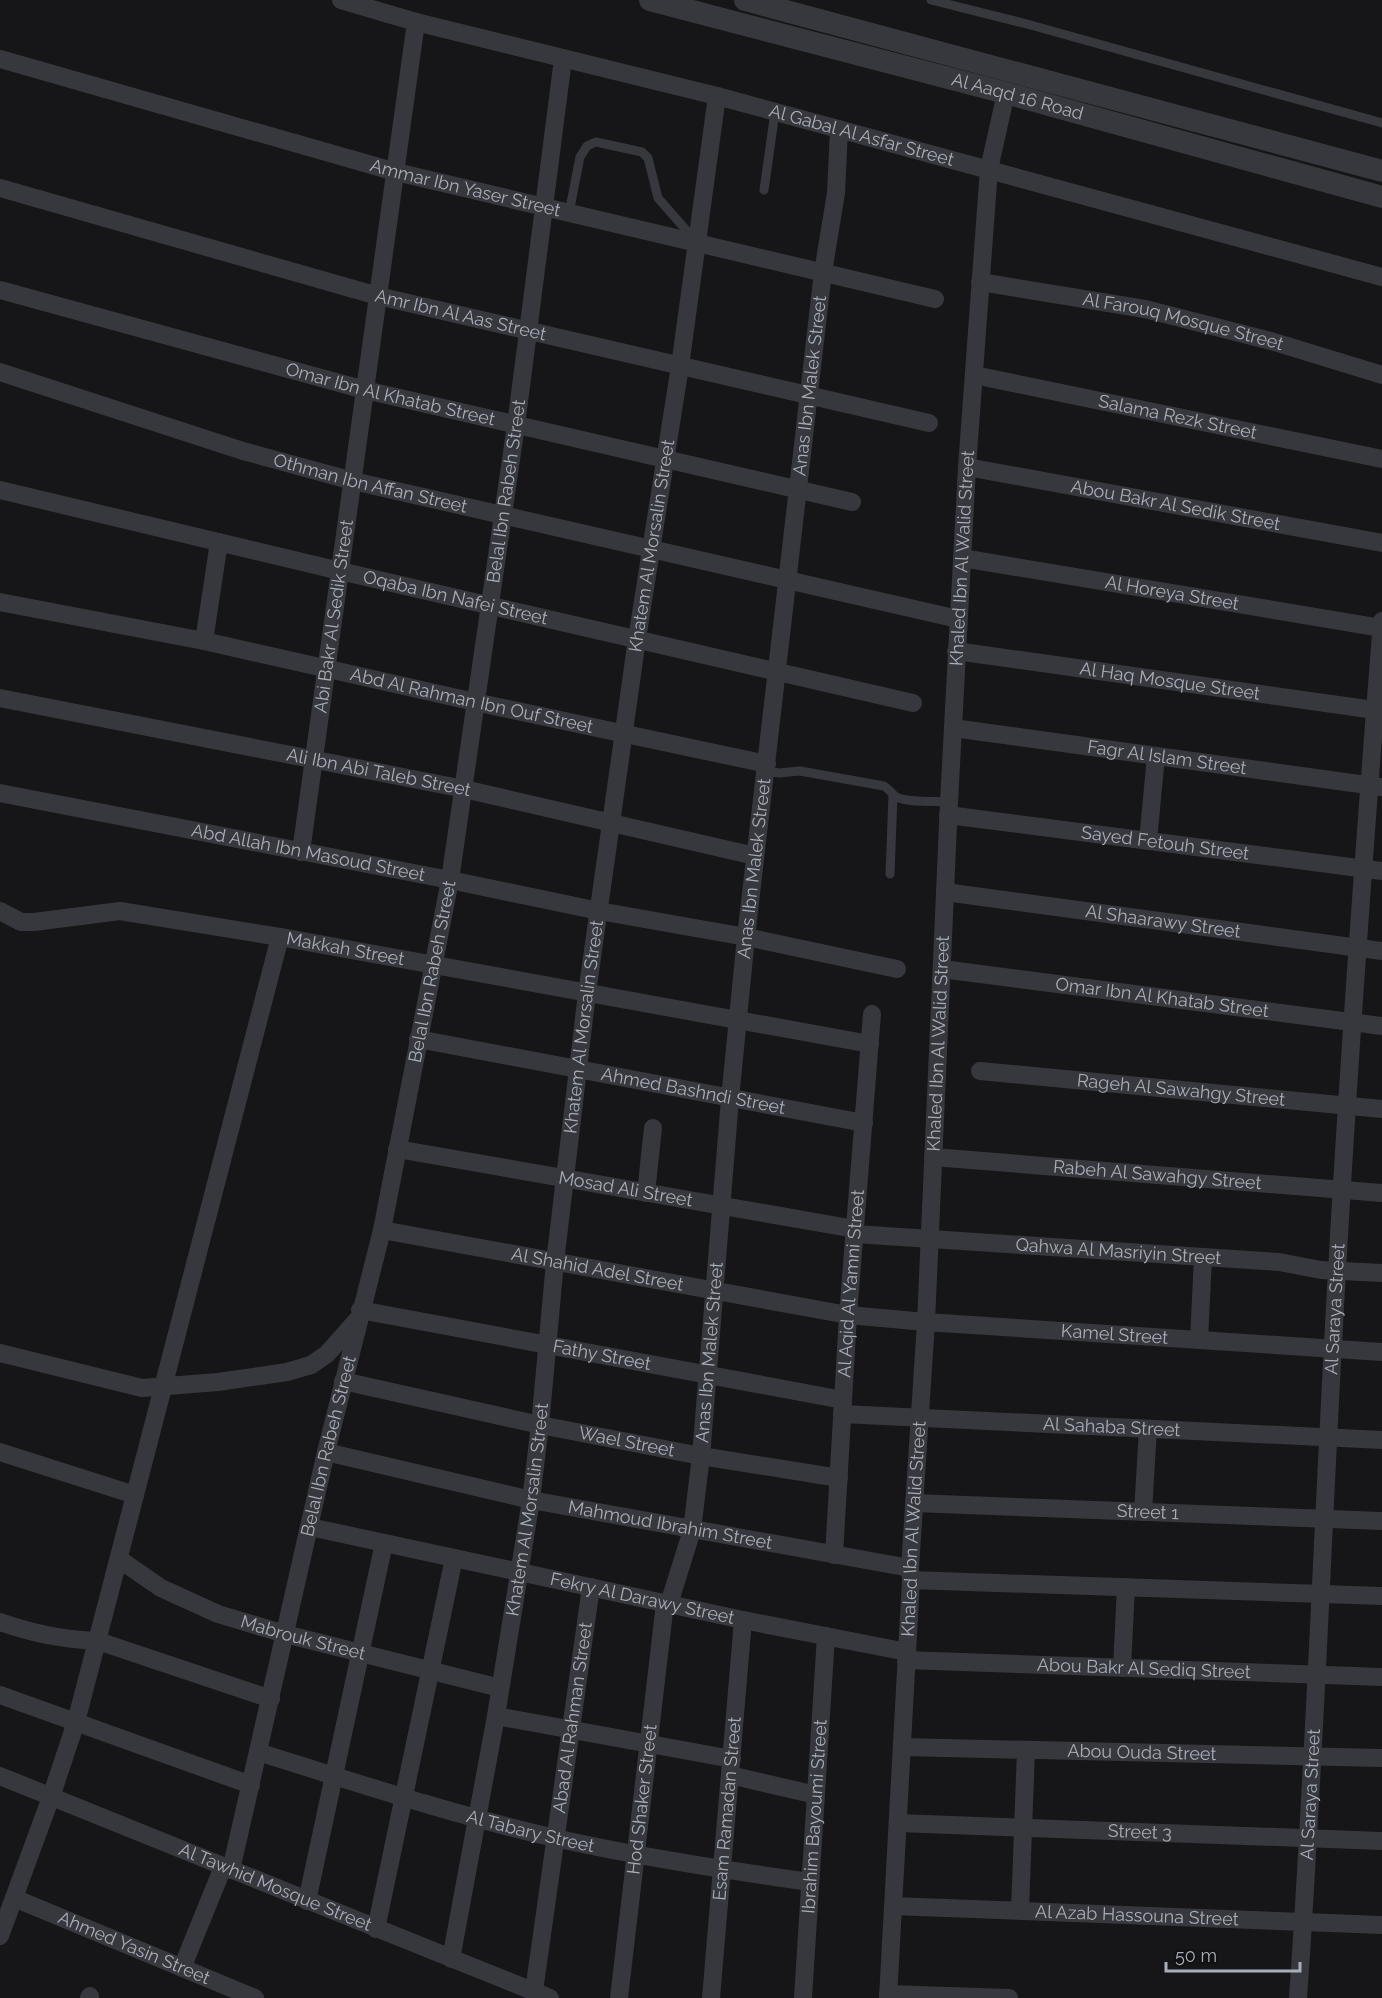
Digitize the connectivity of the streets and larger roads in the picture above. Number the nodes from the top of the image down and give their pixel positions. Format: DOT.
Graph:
graph roads {
  1 [pos="340,0"];
  2 [pos="650,0"];
  3 [pos="745,0"];
  4 [pos="416,22"];
  5 [pos="0,59"];
  6 [pos="563,59"];
  7 [pos="1006,93"];
  8 [pos="717,96"];
  9 [pos="839,129"];
  10 [pos="989,169"];
  11 [pos="1382,171"];
  12 [pos="396,172"];
  13 [pos="0,188"];
  14 [pos="1382,197"];
  15 [pos="543,207"];
  16 [pos="697,243"];
  17 [pos="823,272"];
  18 [pos="1382,277"];
  19 [pos="981,282"];
  20 [pos="0,290"];
  21 [pos="378,296"];
  22 [pos="935,299"];
  23 [pos="528,331"];
  24 [pos="680,366"];
  25 [pos="0,372"];
  26 [pos="974,375"];
  27 [pos="1382,375"];
  28 [pos="365,390"];
  29 [pos="809,396"];
  30 [pos="929,423"];
  31 [pos="516,425"];
  32 [pos="666,459"];
  33 [pos="1382,459"];
  34 [pos="967,468"];
  35 [pos="353,481"];
  36 [pos="0,489"];
  37 [pos="798,490"];
  38 [pos="852,502"];
  39 [pos="503,515"];
  40 [pos="219,542"];
  41 [pos="1382,543"];
  42 [pos="652,549"];
  43 [pos="962,558"];
  44 [pos="340,571"];
  45 [pos="787,580"];
  46 [pos="0,602"];
  47 [pos="490,605"];
  48 [pos="958,619"];
  49 [pos="1382,621"];
  50 [pos="1382,628"];
  51 [pos="638,639"];
  52 [pos="204,641"];
  53 [pos="956,651"];
  54 [pos="327,668"];
  55 [pos="777,672"];
  56 [pos="0,698"];
  57 [pos="475,702"];
  58 [pos="913,703"];
  59 [pos="1379,710"];
  60 [pos="952,728"];
  61 [pos="625,734"];
  62 [pos="1156,756"];
  63 [pos="314,760"];
  64 [pos="766,767"];
  65 [pos="1376,786"];
  66 [pos="464,789"];
  67 [pos="0,793"];
  68 [pos="949,808"];
  69 [pos="612,822"];
  70 [pos="1148,841"];
  71 [pos="301,852"];
  72 [pos="755,856"];
  73 [pos="1363,869"];
  74 [pos="1382,871"];
  75 [pos="450,880"];
  76 [pos="945,892"];
  77 [pos="0,911"];
  78 [pos="599,911"];
  79 [pos="280,937"];
  80 [pos="746,937"];
  81 [pos="1357,947"];
  82 [pos="1382,951"];
  83 [pos="434,965"];
  84 [pos="897,969"];
  85 [pos="942,969"];
  86 [pos="587,993"];
  87 [pos="872,1014"];
  88 [pos="738,1020"];
  89 [pos="1352,1022"];
  90 [pos="1382,1026"];
  91 [pos="418,1039"];
  92 [pos="870,1044"];
  93 [pos="578,1070"];
  94 [pos="980,1071"];
  95 [pos="730,1099"];
  96 [pos="1347,1106"];
  97 [pos="1382,1109"];
  98 [pos="864,1123"];
  99 [pos="652,1128"];
  100 [pos="397,1149"];
  101 [pos="933,1157"];
  102 [pos="565,1179"];
  103 [pos="1342,1190"];
  104 [pos="646,1193"];
  105 [pos="1382,1193"];
  106 [pos="722,1206"];
  107 [pos="382,1230"];
  108 [pos="855,1232"];
  109 [pos="929,1239"];
  110 [pos="1203,1257"];
  111 [pos="555,1262"];
  112 [pos="1337,1270"];
  113 [pos="1382,1273"];
  114 [pos="715,1291"];
  115 [pos="359,1314"];
  116 [pos="848,1315"];
  117 [pos="926,1322"];
  118 [pos="1199,1340"];
  119 [pos="547,1345"];
  120 [pos="1333,1348"];
  121 [pos="1382,1352"];
  122 [pos="0,1353"];
  123 [pos="708,1374"];
  124 [pos="343,1381"];
  125 [pos="164,1386"];
  126 [pos="843,1407"];
  127 [pos="920,1418"];
  128 [pos="540,1425"];
  129 [pos="1148,1429"];
  130 [pos="1329,1438"];
  131 [pos="1382,1440"];
  132 [pos="0,1452"];
  133 [pos="326,1452"];
  134 [pos="701,1456"];
  135 [pos="839,1478"];
  136 [pos="135,1495"];
  137 [pos="531,1500"];
  138 [pos="914,1503"];
  139 [pos="1143,1512"];
  140 [pos="1325,1518"];
  141 [pos="1382,1521"];
  142 [pos="310,1527"];
  143 [pos="692,1530"];
  144 [pos="384,1543"];
  145 [pos="834,1555"];
  146 [pos="119,1558"];
  147 [pos="454,1558"];
  148 [pos="519,1572"];
  149 [pos="911,1574"];
  150 [pos="591,1587"];
  151 [pos="1126,1587"];
  152 [pos="1322,1594"];
  153 [pos="1382,1596"];
  154 [pos="667,1603"];
  155 [pos="743,1620"];
  156 [pos="0,1622"];
  157 [pos="285,1634"];
  158 [pos="826,1636"];
  159 [pos="98,1641"];
  160 [pos="360,1653"];
  161 [pos="907,1656"];
  162 [pos="1122,1668"];
  163 [pos="431,1670"];
  164 [pos="1318,1675"];
  165 [pos="1382,1677"];
  166 [pos="500,1688"];
  167 [pos="0,1695"];
  168 [pos="270,1698"];
  169 [pos="496,1716"];
  170 [pos="76,1722"];
  171 [pos="571,1730"];
  172 [pos="648,1744"];
  173 [pos="902,1747"];
  174 [pos="1026,1750"];
  175 [pos="258,1752"];
  176 [pos="1314,1756"];
  177 [pos="1382,1758"];
  178 [pos="731,1767"];
  179 [pos="0,1776"];
  180 [pos="334,1776"];
  181 [pos="251,1785"];
  182 [pos="816,1794"];
  183 [pos="51,1797"];
  184 [pos="404,1799"];
  185 [pos="477,1819"];
  186 [pos="898,1823"];
  187 [pos="1023,1829"];
  188 [pos="555,1838"];
  189 [pos="1308,1839"];
  190 [pos="1382,1841"];
  191 [pos="635,1854"];
  192 [pos="227,1868"];
  193 [pos="722,1870"];
  194 [pos="810,1882"];
  195 [pos="14,1898"];
  196 [pos="307,1900"];
  197 [pos="893,1906"];
  198 [pos="1020,1910"];
  199 [pos="1304,1922"];
  200 [pos="1382,1925"];
  201 [pos="376,1929"];
  202 [pos="0,1936"];
  203 [pos="451,1959"];
  204 [pos="182,1968"];
  205 [pos="543,1996"];
  206 [pos="888,1996"];
  207 [pos="255,1998"];
  208 [pos="619,1998"];
  209 [pos="711,1998"];
  210 [pos="802,1998"];
  211 [pos="1009,1998"];
  212 [pos="1298,1998"];
  1 -- 4 [label="street, Al Gabal Al Asfar Street"];
  2 -- 7 [label="street, Al Aaqd 16 Road"];
  3 -- 11 [label="street, Al Aaqd 16 Road"];
  4 -- 6 [label="street, Al Gabal Al Asfar Street"];
  4 -- 12 [label="street, Abi Bakr Al Sedik Street"];
  5 -- 12 [label="street, Ammar Ibn Yaser Street"];
  6 -- 8 [label="street, Al Gabal Al Asfar Street"];
  6 -- 15 [label="street, Belal Ibn Rabeh Street"];
  7 -- 10 [label="street, Khaled Ibn Al Walid Street"];
  7 -- 14 [label="street, Al Aaqd 16 Road"];
  8 -- 9 [label="street, Al Gabal Al Asfar Street"];
  8 -- 16 [label="street, Khatem Al Morsalin Street"];
  9 -- 10 [label="street, Al Gabal Al Asfar Street"];
  9 -- 17 [label="street, Anas Ibn Malek Street"];
  10 -- 18 [label="street, Al Gabal Al Asfar Street"];
  10 -- 19 [label="street, Khaled Ibn Al Walid Street"];
  12 -- 15 [label="street, Ammar Ibn Yaser Street"];
  12 -- 21 [label="street, Abi Bakr Al Sedik Street"];
  13 -- 21 [label="street, Amr Ibn Al Aas Street"];
  15 -- 16 [label="street, Ammar Ibn Yaser Street"];
  15 -- 23 [label="street, Belal Ibn Rabeh Street"];
  16 -- 17 [label="street, Ammar Ibn Yaser Street"];
  16 -- 24 [label="street, Khatem Al Morsalin Street"];
  17 -- 22 [label="street, Ammar Ibn Yaser Street"];
  17 -- 29 [label="street, Anas Ibn Malek Street"];
  19 -- 26 [label="street, Khaled Ibn Al Walid Street"];
  19 -- 27 [label="street, Al Farouq Mosque Street"];
  20 -- 28 [label="street, Omar Ibn Al Khatab Street"];
  21 -- 23 [label="street, Amr Ibn Al Aas Street"];
  21 -- 28 [label="street, Abi Bakr Al Sedik Street"];
  23 -- 24 [label="street, Amr Ibn Al Aas Street"];
  23 -- 31 [label="street, Belal Ibn Rabeh Street"];
  24 -- 29 [label="street, Amr Ibn Al Aas Street"];
  24 -- 32 [label="street, Khatem Al Morsalin Street"];
  25 -- 35 [label="street, Othman Ibn Affan Street"];
  26 -- 33 [label="street, Salama Rezk Street"];
  26 -- 34 [label="street, Khaled Ibn Al Walid Street"];
  28 -- 31 [label="street, Omar Ibn Al Khatab Street"];
  28 -- 35 [label="street, Abi Bakr Al Sedik Street"];
  29 -- 30 [label="street, Amr Ibn Al Aas Street"];
  29 -- 37 [label="street, Anas Ibn Malek Street"];
  31 -- 32 [label="street, Omar Ibn Al Khatab Street"];
  31 -- 39 [label="street, Belal Ibn Rabeh Street"];
  32 -- 37 [label="street, Omar Ibn Al Khatab Street"];
  32 -- 42 [label="street, Khatem Al Morsalin Street"];
  34 -- 41 [label="street, Abou Bakr Al Sedik Street"];
  34 -- 43 [label="street, Khaled Ibn Al Walid Street"];
  35 -- 39 [label="street, Othman Ibn Affan Street"];
  35 -- 44 [label="street, Abi Bakr Al Sedik Street"];
  36 -- 40 [label="street, Oqaba Ibn Nafei Street"];
  37 -- 38 [label="street, Omar Ibn Al Khatab Street"];
  37 -- 45 [label="street, Anas Ibn Malek Street"];
  39 -- 42 [label="street, Othman Ibn Affan Street"];
  39 -- 47 [label="street, Belal Ibn Rabeh Street"];
  40 -- 44 [label="street, Oqaba Ibn Nafei Street"];
  40 -- 52 [label="street"];
  42 -- 45 [label="street, Othman Ibn Affan Street"];
  42 -- 51 [label="street, Khatem Al Morsalin Street"];
  43 -- 48 [label="street, Khaled Ibn Al Walid Street"];
  43 -- 50 [label="street, Al Horeya Street"];
  44 -- 47 [label="street, Oqaba Ibn Nafei Street"];
  44 -- 54 [label="street, Abi Bakr Al Sedik Street"];
  45 -- 48 [label="street, Othman Ibn Affan Street"];
  45 -- 55 [label="street, Anas Ibn Malek Street"];
  46 -- 52 [label="street, Abd Al Rahman Ibn Ouf Street"];
  47 -- 51 [label="street, Oqaba Ibn Nafei Street"];
  47 -- 57 [label="street, Belal Ibn Rabeh Street"];
  48 -- 53 [label="street, Khaled Ibn Al Walid Street"];
  49 -- 50 [label="street, Al Saraya Street"];
  50 -- 59 [label="street, Al Saraya Street"];
  51 -- 55 [label="street, Oqaba Ibn Nafei Street"];
  51 -- 61 [label="street, Khatem Al Morsalin Street"];
  52 -- 54 [label="street, Abd Al Rahman Ibn Ouf Street"];
  53 -- 59 [label="street, Al Haq Mosque Street"];
  53 -- 60 [label="street, Khaled Ibn Al Walid Street"];
  54 -- 57 [label="street, Abd Al Rahman Ibn Ouf Street"];
  54 -- 63 [label="street, Abi Bakr Al Sedik Street"];
  55 -- 58 [label="street, Oqaba Ibn Nafei Street"];
  55 -- 64 [label="street, Anas Ibn Malek Street"];
  56 -- 63 [label="street, Ali Ibn Abi Taleb Street"];
  57 -- 61 [label="street, Abd Al Rahman Ibn Ouf Street"];
  57 -- 66 [label="street, Belal Ibn Rabeh Street"];
  59 -- 65 [label="street, Al Saraya Street"];
  60 -- 62 [label="street, Fagr Al Islam Street"];
  60 -- 68 [label="street, Khaled Ibn Al Walid Street"];
  61 -- 64 [label="street, Abd Al Rahman Ibn Ouf Street"];
  61 -- 69 [label="street, Khatem Al Morsalin Street"];
  62 -- 65 [label="street, Fagr Al Islam Street"];
  62 -- 70 [label="street"];
  63 -- 66 [label="street, Ali Ibn Abi Taleb Street"];
  63 -- 71 [label="street, Abi Bakr Al Sedik Street"];
  64 -- 72 [label="street, Anas Ibn Malek Street"];
  65 -- 73 [label="street, Al Saraya Street"];
  66 -- 69 [label="street, Ali Ibn Abi Taleb Street"];
  66 -- 75 [label="street, Belal Ibn Rabeh Street"];
  67 -- 71 [label="street, Abd Allah Ibn Masoud Street"];
  68 -- 70 [label="street, Sayed Fetouh Street"];
  68 -- 76 [label="street, Khaled Ibn Al Walid Street"];
  69 -- 72 [label="street, Ali Ibn Abi Taleb Street"];
  69 -- 78 [label="street, Khatem Al Morsalin Street"];
  70 -- 73 [label="street, Sayed Fetouh Street"];
  71 -- 75 [label="street, Abd Allah Ibn Masoud Street"];
  72 -- 80 [label="street, Anas Ibn Malek Street"];
  73 -- 74 [label="street, Sayed Fetouh Street"];
  73 -- 81 [label="street, Al Saraya Street"];
  75 -- 78 [label="street, Abd Allah Ibn Masoud Street"];
  75 -- 83 [label="street, Belal Ibn Rabeh Street"];
  76 -- 81 [label="street, Al Shaarawy Street"];
  76 -- 85 [label="street, Khaled Ibn Al Walid Street"];
  77 -- 79 [label="street, Makkah Street"];
  78 -- 80 [label="street, Abd Allah Ibn Masoud Street"];
  78 -- 86 [label="street, Khatem Al Morsalin Street"];
  79 -- 83 [label="street, Makkah Street"];
  79 -- 125 [label="street"];
  80 -- 84 [label="street, Abd Allah Ibn Masoud Street"];
  80 -- 88 [label="street, Anas Ibn Malek Street"];
  81 -- 82 [label="street, Al Shaarawy Street"];
  81 -- 89 [label="street, Al Saraya Street"];
  83 -- 86 [label="street, Makkah Street"];
  83 -- 91 [label="street, Belal Ibn Rabeh Street"];
  85 -- 89 [label="street, Omar Ibn Al Khatab Street"];
  85 -- 101 [label="street, Khaled Ibn Al Walid Street"];
  86 -- 88 [label="street, Makkah Street"];
  86 -- 93 [label="street, Khatem Al Morsalin Street"];
  87 -- 92 [label="street, Al Aqid Al Yamni Street"];
  88 -- 92 [label="street, Makkah Street"];
  88 -- 95 [label="street, Anas Ibn Malek Street"];
  89 -- 90 [label="street, Omar Ibn Al Khatab Street"];
  89 -- 96 [label="street, Al Saraya Street"];
  91 -- 93 [label="street, Ahmed Bashndi Street"];
  91 -- 100 [label="street, Belal Ibn Rabeh Street"];
  92 -- 98 [label="street, Al Aqid Al Yamni Street"];
  93 -- 95 [label="street, Ahmed Bashndi Street"];
  93 -- 102 [label="street, Khatem Al Morsalin Street"];
  94 -- 96 [label="street, Rageh Al Sawahgy Street"];
  95 -- 98 [label="street, Ahmed Bashndi Street"];
  95 -- 106 [label="street, Anas Ibn Malek Street"];
  96 -- 97 [label="street, Rageh Al Sawahgy Street"];
  96 -- 103 [label="street, Al Saraya Street"];
  98 -- 108 [label="street, Al Aqid Al Yamni Street"];
  99 -- 104 [label="street"];
  100 -- 102 [label="street, Mosad Ali Street"];
  100 -- 107 [label="street, Belal Ibn Rabeh Street"];
  101 -- 103 [label="street, Rabeh Al Sawahgy Street"];
  101 -- 109 [label="street, Khaled Ibn Al Walid Street"];
  102 -- 104 [label="street, Mosad Ali Street"];
  102 -- 111 [label="street, Khatem Al Morsalin Street"];
  103 -- 105 [label="street, Rabeh Al Sawahgy Street"];
  103 -- 112 [label="street, Al Saraya Street"];
  104 -- 106 [label="street, Mosad Ali Street"];
  106 -- 108 [label="street, Mosad Ali Street"];
  106 -- 114 [label="street, Anas Ibn Malek Street"];
  107 -- 111 [label="street, Al Shahid Adel Street"];
  107 -- 115 [label="street, Belal Ibn Rabeh Street"];
  108 -- 109 [label="street, Qahwa Al Masriyin Street"];
  108 -- 116 [label="street, Al Aqid Al Yamni Street"];
  109 -- 110 [label="street, Qahwa Al Masriyin Street"];
  109 -- 117 [label="street, Khaled Ibn Al Walid Street"];
  110 -- 112 [label="street, Qahwa Al Masriyin Street"];
  110 -- 118 [label="street"];
  111 -- 114 [label="street, Al Shahid Adel Street"];
  111 -- 119 [label="street, Khatem Al Morsalin Street"];
  112 -- 113 [label="street, Qahwa Al Masriyin Street"];
  112 -- 120 [label="street, Al Saraya Street"];
  114 -- 116 [label="street, Al Shahid Adel Street"];
  114 -- 123 [label="street, Anas Ibn Malek Street"];
  115 -- 119 [label="street, Fathy Street"];
  115 -- 124 [label="street, Belal Ibn Rabeh Street"];
  115 -- 125 [label="street"];
  116 -- 117 [label="street, Kamel Street"];
  116 -- 126 [label="street, Al Aqid Al Yamni Street"];
  117 -- 118 [label="street, Kamel Street"];
  117 -- 127 [label="street, Khaled Ibn Al Walid Street"];
  118 -- 120 [label="street, Kamel Street"];
  119 -- 123 [label="street, Fathy Street"];
  119 -- 128 [label="street, Khatem Al Morsalin Street"];
  120 -- 121 [label="street, Kamel Street"];
  120 -- 130 [label="street, Al Saraya Street"];
  122 -- 125 [label="street"];
  123 -- 126 [label="street, Fathy Street"];
  123 -- 134 [label="street, Anas Ibn Malek Street"];
  124 -- 128 [label="street, Wael Street"];
  124 -- 133 [label="street, Belal Ibn Rabeh Street"];
  125 -- 136 [label="street"];
  126 -- 127 [label="street, Al Sahaba Street"];
  126 -- 135 [label="street, Al Aqid Al Yamni Street"];
  127 -- 129 [label="street, Al Sahaba Street"];
  127 -- 138 [label="street, Khaled Ibn Al Walid Street"];
  128 -- 134 [label="street, Wael Street"];
  128 -- 137 [label="street, Khatem Al Morsalin Street"];
  129 -- 130 [label="street, Al Sahaba Street"];
  129 -- 139 [label="street"];
  130 -- 131 [label="street, Al Sahaba Street"];
  130 -- 140 [label="street, Al Saraya Street"];
  132 -- 136 [label="street"];
  133 -- 137 [label="street, Mahmoud Ibrahim Street"];
  133 -- 142 [label="street, Belal Ibn Rabeh Street"];
  134 -- 135 [label="street, Wael Street"];
  134 -- 143 [label="street, Anas Ibn Malek Street"];
  135 -- 145 [label="street, Al Aqid Al Yamni Street"];
  136 -- 146 [label="street"];
  137 -- 143 [label="street, Mahmoud Ibrahim Street"];
  137 -- 148 [label="street, Khatem Al Morsalin Street"];
  138 -- 139 [label="street, Street 1"];
  138 -- 149 [label="street, Khaled Ibn Al Walid Street"];
  139 -- 140 [label="street, Street 1"];
  140 -- 141 [label="street, Street 1"];
  140 -- 152 [label="street, Al Saraya Street"];
  142 -- 144 [label="street, Fekry Al Darawy Street"];
  142 -- 157 [label="street, Belal Ibn Rabeh Street"];
  143 -- 145 [label="street, Mahmoud Ibrahim Street"];
  143 -- 154 [label="street, Anas Ibn Malek Street"];
  144 -- 147 [label="street, Fekry Al Darawy Street"];
  144 -- 160 [label="street"];
  145 -- 149 [label="street, Mahmoud Ibrahim Street"];
  146 -- 157 [label="street, Mabrouk Street"];
  146 -- 159 [label="street"];
  147 -- 148 [label="street, Fekry Al Darawy Street"];
  147 -- 163 [label="street"];
  148 -- 150 [label="street, Fekry Al Darawy Street"];
  148 -- 166 [label="street, Khatem Al Morsalin Street"];
  149 -- 151 [label="street, Mahmoud Ibrahim Street"];
  149 -- 161 [label="street, Khaled Ibn Al Walid Street"];
  150 -- 154 [label="street, Fekry Al Darawy Street"];
  150 -- 171 [label="street, Abad Al Rahman Street"];
  151 -- 152 [label="street, Mahmoud Ibrahim Street"];
  151 -- 162 [label="street"];
  152 -- 153 [label="street, Mahmoud Ibrahim Street"];
  152 -- 164 [label="street, Al Saraya Street"];
  154 -- 155 [label="street, Fekry Al Darawy Street"];
  154 -- 172 [label="street, Hod Shaker Street"];
  155 -- 158 [label="street, Fekry Al Darawy Street"];
  155 -- 178 [label="street, Esam Ramadan Street"];
  156 -- 159 [label="street"];
  157 -- 160 [label="street, Mabrouk Street"];
  157 -- 168 [label="street, Belal Ibn Rabeh Street"];
  158 -- 161 [label="street, Fekry Al Darawy Street"];
  158 -- 182 [label="street, Ibrahim Bayoumi Street"];
  159 -- 168 [label="street"];
  159 -- 170 [label="street"];
  160 -- 163 [label="street, Mabrouk Street"];
  160 -- 180 [label="street"];
  161 -- 162 [label="street, Abou Bakr Al Sediq Street"];
  161 -- 173 [label="street, Khaled Ibn Al Walid Street"];
  162 -- 164 [label="street, Abou Bakr Al Sediq Street"];
  163 -- 166 [label="street, Mabrouk Street"];
  163 -- 184 [label="street"];
  164 -- 165 [label="street, Abou Bakr Al Sediq Street"];
  164 -- 176 [label="street, Al Saraya Street"];
  166 -- 169 [label="street, Khatem Al Morsalin Street"];
  167 -- 170 [label="street"];
  168 -- 175 [label="street, Belal Ibn Rabeh Street"];
  169 -- 171 [label="street"];
  169 -- 185 [label="street, Khatem Al Morsalin Street"];
  170 -- 181 [label="street"];
  170 -- 183 [label="street"];
  171 -- 172 [label="street"];
  171 -- 188 [label="street, Abad Al Rahman Street"];
  172 -- 178 [label="street"];
  172 -- 191 [label="street, Hod Shaker Street"];
  173 -- 174 [label="street, Abou Ouda Street"];
  173 -- 186 [label="street, Khaled Ibn Al Walid Street"];
  174 -- 176 [label="street, Abou Ouda Street"];
  174 -- 187 [label="street"];
  175 -- 180 [label="street, Al Tabary Street"];
  175 -- 181 [label="street, Belal Ibn Rabeh Street"];
  176 -- 177 [label="street, Abou Ouda Street"];
  176 -- 189 [label="street, Al Saraya Street"];
  178 -- 182 [label="street"];
  178 -- 193 [label="street, Esam Ramadan Street"];
  179 -- 183 [label="street, Al Tawhid Mosque Street"];
  180 -- 184 [label="street, Al Tabary Street"];
  180 -- 196 [label="street"];
  181 -- 192 [label="street, Belal Ibn Rabeh Street"];
  182 -- 194 [label="street, Ibrahim Bayoumi Street"];
  183 -- 192 [label="street, Al Tawhid Mosque Street"];
  183 -- 195 [label="street"];
  184 -- 185 [label="street, Al Tabary Street"];
  184 -- 201 [label="street"];
  185 -- 188 [label="street, Al Tabary Street"];
  185 -- 203 [label="street, Khatem Al Morsalin Street"];
  186 -- 187 [label="street, Street 3"];
  186 -- 197 [label="street, Khaled Ibn Al Walid Street"];
  187 -- 189 [label="street, Street 3"];
  187 -- 198 [label="street"];
  188 -- 191 [label="street, Al Tabary Street"];
  188 -- 205 [label="street, Abad Al Rahman Street"];
  189 -- 190 [label="street, Street 3"];
  189 -- 199 [label="street, Al Saraya Street"];
  191 -- 193 [label="street, Al Tabary Street"];
  191 -- 208 [label="street, Hod Shaker Street"];
  192 -- 196 [label="street, Al Tawhid Mosque Street"];
  192 -- 204 [label="street, Belal Ibn Rabeh Street"];
  193 -- 194 [label="street, Al Tabary Street"];
  193 -- 209 [label="street, Esam Ramadan Street"];
  194 -- 210 [label="street, Ibrahim Bayoumi Street"];
  195 -- 202 [label="street"];
  195 -- 204 [label="street, Ahmed Yasin Street"];
  196 -- 201 [label="street, Al Tawhid Mosque Street"];
  197 -- 198 [label="street, Al Azab Hassouna Street"];
  197 -- 206 [label="street, Khaled Ibn Al Walid Street"];
  198 -- 199 [label="street, Al Azab Hassouna Street"];
  199 -- 200 [label="street, Al Azab Hassouna Street"];
  199 -- 212 [label="street, Al Saraya Street"];
  201 -- 203 [label="street, Al Tawhid Mosque Street"];
  203 -- 205 [label="street, Al Tawhid Mosque Street"];
  204 -- 207 [label="street, Ahmed Yasin Street"];
  206 -- 211 [label="street"];
}
